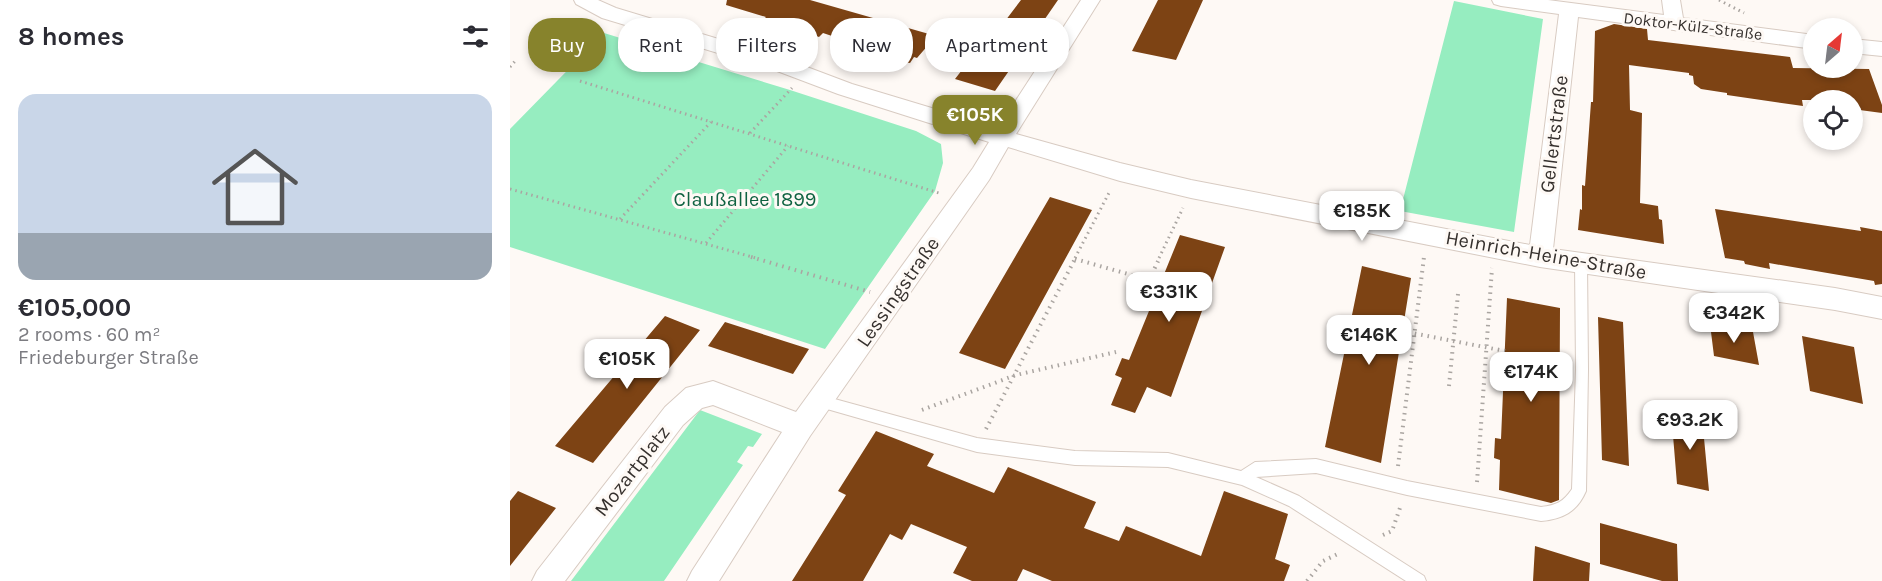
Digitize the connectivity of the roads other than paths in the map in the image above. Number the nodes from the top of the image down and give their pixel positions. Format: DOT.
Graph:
graph roads {
  1 [pos="583,0"];
  2 [pos="1091,0"];
  3 [pos="1501,0"];
  4 [pos="1671,0"];
  5 [pos="1569,10"];
  6 [pos="1674,23"];
  7 [pos="1803,41"];
  8 [pos="1863,47"];
  9 [pos="1882,49"];
  10 [pos="1003,138"];
  11 [pos="1540,257"];
  12 [pos="1581,262"];
  13 [pos="1882,308"];
  14 [pos="820,401"];
  15 [pos="801,427"];
  16 [pos="1243,478"];
  17 [pos="547,581"];
  18 [pos="702,581"];
  19 [pos="1419,581"];
  1 -- 10 [label="street, Heinrich-Heine-Straße"];
  2 -- 10 [label="street, Lessingstraße"];
  3 -- 5 [label="street, Doktor-Külz-Straße"];
  4 -- 6 [label="street"];
  5 -- 6 [label="street, Doktor-Külz-Straße"];
  5 -- 11 [label="street, Gellertstraße"];
  6 -- 7 [label="street, Doktor-Külz-Straße"];
  8 -- 9 [label="street"];
  10 -- 11 [label="street, Heinrich-Heine-Straße"];
  10 -- 14 [label="street, Lessingstraße"];
  11 -- 12 [label="street, Heinrich-Heine-Straße"];
  12 -- 13 [label="street, Heinrich-Heine-Straße"];
  12 -- 16 [label="lane"];
  14 -- 15 [label="street, Lessingstraße"];
  14 -- 16 [label="lane"];
  15 -- 17 [label="street, Mozartplatz"];
  15 -- 18 [label="street, Lessingstraße"];
  16 -- 19 [label="lane"];
}
